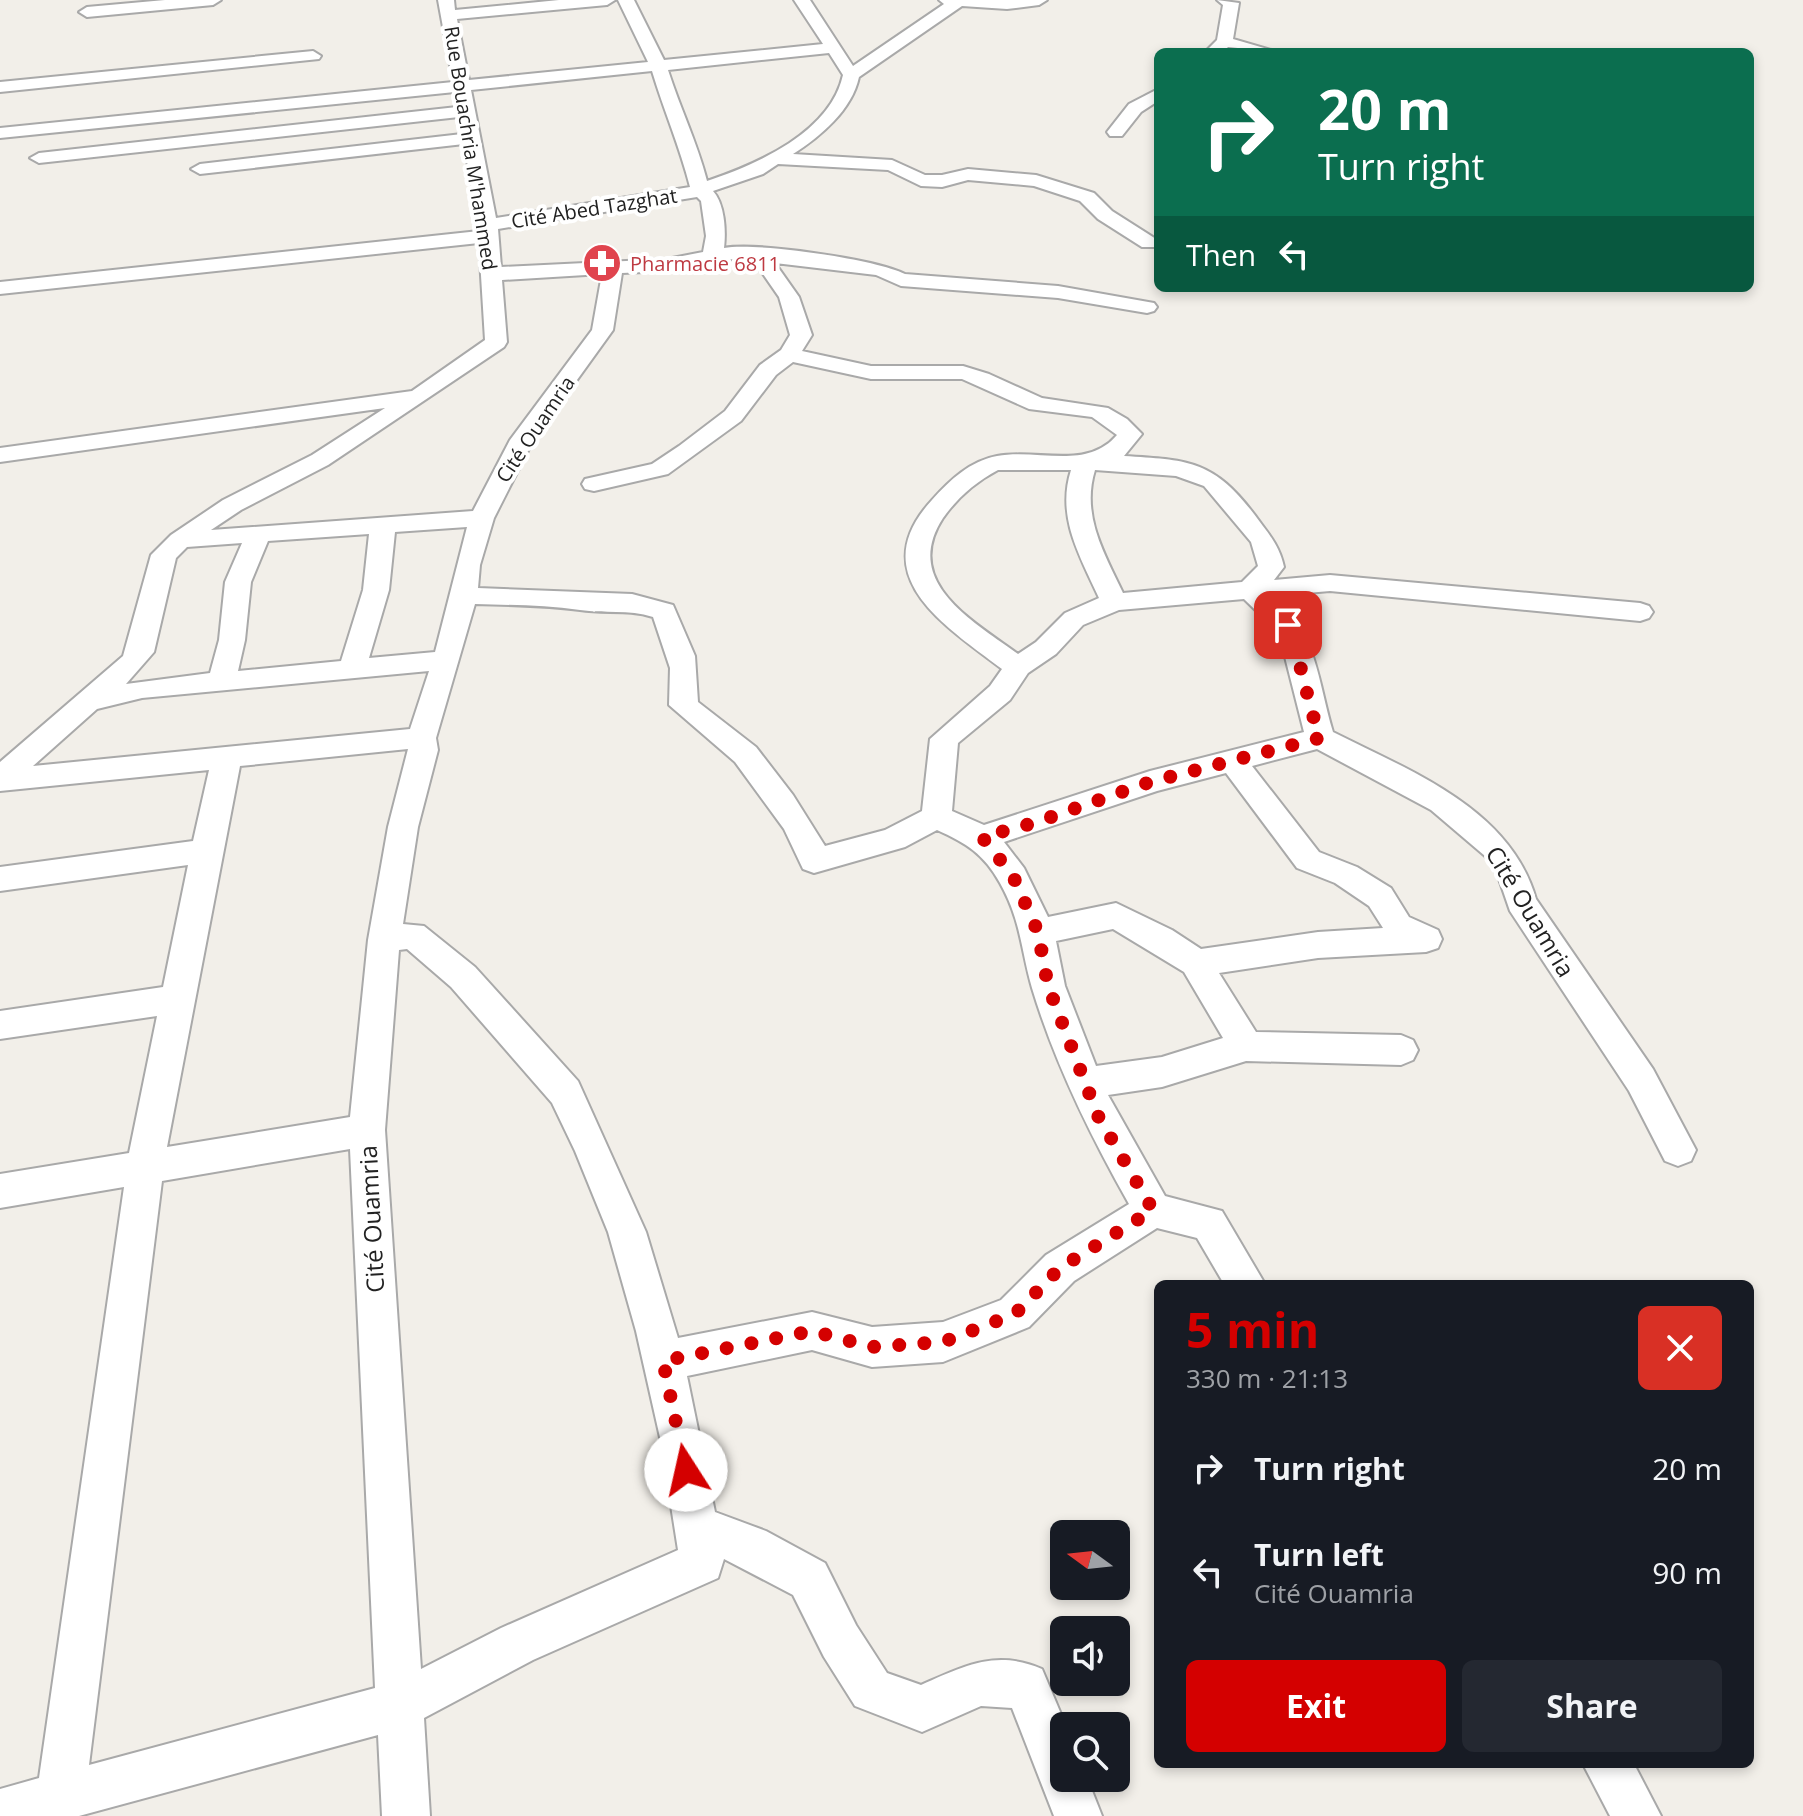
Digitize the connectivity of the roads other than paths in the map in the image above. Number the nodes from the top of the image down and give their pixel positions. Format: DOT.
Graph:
graph roads {
  1 [pos="213,0"];
  2 [pos="607,0"];
  3 [pos="626,0"];
  4 [pos="802,0"];
  5 [pos="947,0"];
  6 [pos="959,0"];
  7 [pos="1039,0"];
  8 [pos="1225,0"];
  9 [pos="448,8"];
  10 [pos="87,12"];
  11 [pos="1219,47"];
  12 [pos="833,48"];
  13 [pos="313,56"];
  14 [pos="658,65"];
  15 [pos="851,75"];
  16 [pos="461,84"];
  17 [pos="0,87"];
  18 [pos="1154,98"];
  19 [pos="467,111"];
  20 [pos="1116,132"];
  21 [pos="0,133"];
  22 [pos="472,138"];
  23 [pos="39,158"];
  24 [pos="776,159"];
  25 [pos="200,169"];
  26 [pos="700,190"];
  27 [pos="487,231"];
  28 [pos="1149,243"];
  29 [pos="722,256"];
  30 [pos="612,266"];
  31 [pos="492,274"];
  32 [pos="0,288"];
  33 [pos="1147,307"];
  34 [pos="789,354"];
  35 [pos="418,397"];
  36 [pos="0,455"];
  37 [pos="1085,464"];
  38 [pos="594,484"];
  39 [pos="482,518"];
  40 [pos="383,523"];
  41 [pos="259,533"];
  42 [pos="180,540"];
  43 [pos="1250,590"];
  44 [pos="464,596"];
  45 [pos="1114,602"];
  46 [pos="1640,612"];
  47 [pos="446,660"];
  48 [pos="353,667"];
  49 [pos="1018,667"];
  50 [pos="221,682"];
  51 [pos="92,702"];
  52 [pos="422,738"];
  53 [pos="1320,738"];
  54 [pos="227,757"];
  55 [pos="1234,763"];
  56 [pos="0,780"];
  57 [pos="936,817"];
  58 [pos="982,837"];
  59 [pos="206,851"];
  60 [pos="0,879"];
  61 [pos="1038,932"];
  62 [pos="384,940"];
  63 [pos="1196,963"];
  64 [pos="178,999"];
  65 [pos="0,1025"];
  66 [pos="1246,1046"];
  67 [pos="1401,1050"];
  68 [pos="1086,1083"];
  69 [pos="367,1130"];
  70 [pos="1678,1150"];
  71 [pos="145,1166"];
  72 [pos="0,1191"];
  73 [pos="1153,1210"];
  74 [pos="1243,1280"];
  75 [pos="663,1361"];
  76 [pos="696,1526"];
  77 [pos="400,1705"];
  78 [pos="1609,1768"];
  79 [pos="61,1795"];
  80 [pos="0,1813"];
  81 [pos="406,1816"];
  82 [pos="1078,1816"];
  83 [pos="1637,1816"];
  1 -- 10 [label="street"];
  2 -- 9 [label="street"];
  3 -- 14 [label="street, Cité Abed Tazghat"];
  4 -- 12 [label="street"];
  5 -- 6 [label="street"];
  6 -- 7 [label="street"];
  6 -- 15 [label="street, Cité Abed Tazghat"];
  8 -- 11 [label="street"];
  9 -- 16 [label="street, Rue Bouachria M'hammed"];
  12 -- 14 [label="street"];
  12 -- 15 [label="street"];
  13 -- 17 [label="street"];
  14 -- 16 [label="street"];
  14 -- 26 [label="street, Cité Abed Tazghat"];
  15 -- 24 [label="street, Cité Abed Tazghat"];
  16 -- 19 [label="street, Rue Bouachria M'hammed"];
  16 -- 21 [label="street"];
  18 -- 20 [label="street"];
  19 -- 22 [label="street, Rue Bouachria M'hammed"];
  19 -- 23 [label="street"];
  22 -- 25 [label="street"];
  22 -- 27 [label="street, Rue Bouachria M'hammed"];
  24 -- 26 [label="street, Cité Abed Tazghat"];
  24 -- 28 [label="street, Cité Abed Tazghat"];
  26 -- 27 [label="street, Cité Abed Tazghat"];
  26 -- 29 [label="street"];
  27 -- 31 [label="street, Rue Bouachria M'hammed"];
  27 -- 32 [label="street, Cité Abed Tazghat"];
  29 -- 30 [label="street"];
  29 -- 33 [label="street"];
  29 -- 34 [label="street"];
  30 -- 31 [label="street"];
  30 -- 39 [label="street, Cité Ouamria"];
  31 -- 35 [label="street, Rue Bouachria M'hammed"];
  34 -- 37 [label="street"];
  34 -- 38 [label="street"];
  35 -- 36 [label="street"];
  35 -- 42 [label="street"];
  37 -- 43 [label="street"];
  37 -- 45 [label="street"];
  37 -- 49 [label="street"];
  39 -- 40 [label="street"];
  39 -- 44 [label="street, Cité Ouamria"];
  40 -- 41 [label="street"];
  40 -- 48 [label="street"];
  41 -- 42 [label="street"];
  41 -- 50 [label="street"];
  42 -- 51 [label="street"];
  43 -- 45 [label="street"];
  43 -- 46 [label="street"];
  43 -- 53 [label="street"];
  44 -- 47 [label="street, Cité Ouamria"];
  44 -- 57 [label="street"];
  45 -- 49 [label="street"];
  47 -- 48 [label="street"];
  47 -- 52 [label="street, Cité Ouamria"];
  48 -- 50 [label="street"];
  49 -- 57 [label="street"];
  50 -- 51 [label="street"];
  51 -- 56 [label="street"];
  52 -- 54 [label="street"];
  52 -- 62 [label="street, Cité Ouamria"];
  53 -- 55 [label="street"];
  53 -- 70 [label="street, Cité Ouamria"];
  54 -- 56 [label="street"];
  54 -- 59 [label="street"];
  55 -- 58 [label="street"];
  55 -- 63 [label="street"];
  57 -- 58 [label="street"];
  58 -- 61 [label="street"];
  59 -- 60 [label="street"];
  59 -- 64 [label="street"];
  61 -- 63 [label="street"];
  61 -- 68 [label="street"];
  62 -- 69 [label="street, Cité Ouamria"];
  62 -- 75 [label="street"];
  63 -- 66 [label="street"];
  64 -- 65 [label="street"];
  64 -- 71 [label="street"];
  66 -- 67 [label="street"];
  66 -- 68 [label="street"];
  68 -- 73 [label="street"];
  69 -- 71 [label="street"];
  69 -- 77 [label="street, Cité Ouamria"];
  71 -- 72 [label="street"];
  71 -- 79 [label="street"];
  73 -- 74 [label="street"];
  73 -- 75 [label="street"];
  75 -- 76 [label="street"];
  76 -- 77 [label="street"];
  76 -- 82 [label="street"];
  77 -- 79 [label="street"];
  77 -- 81 [label="street, Cité Ouamria"];
  78 -- 83 [label="street"];
  79 -- 80 [label="street"];
}
